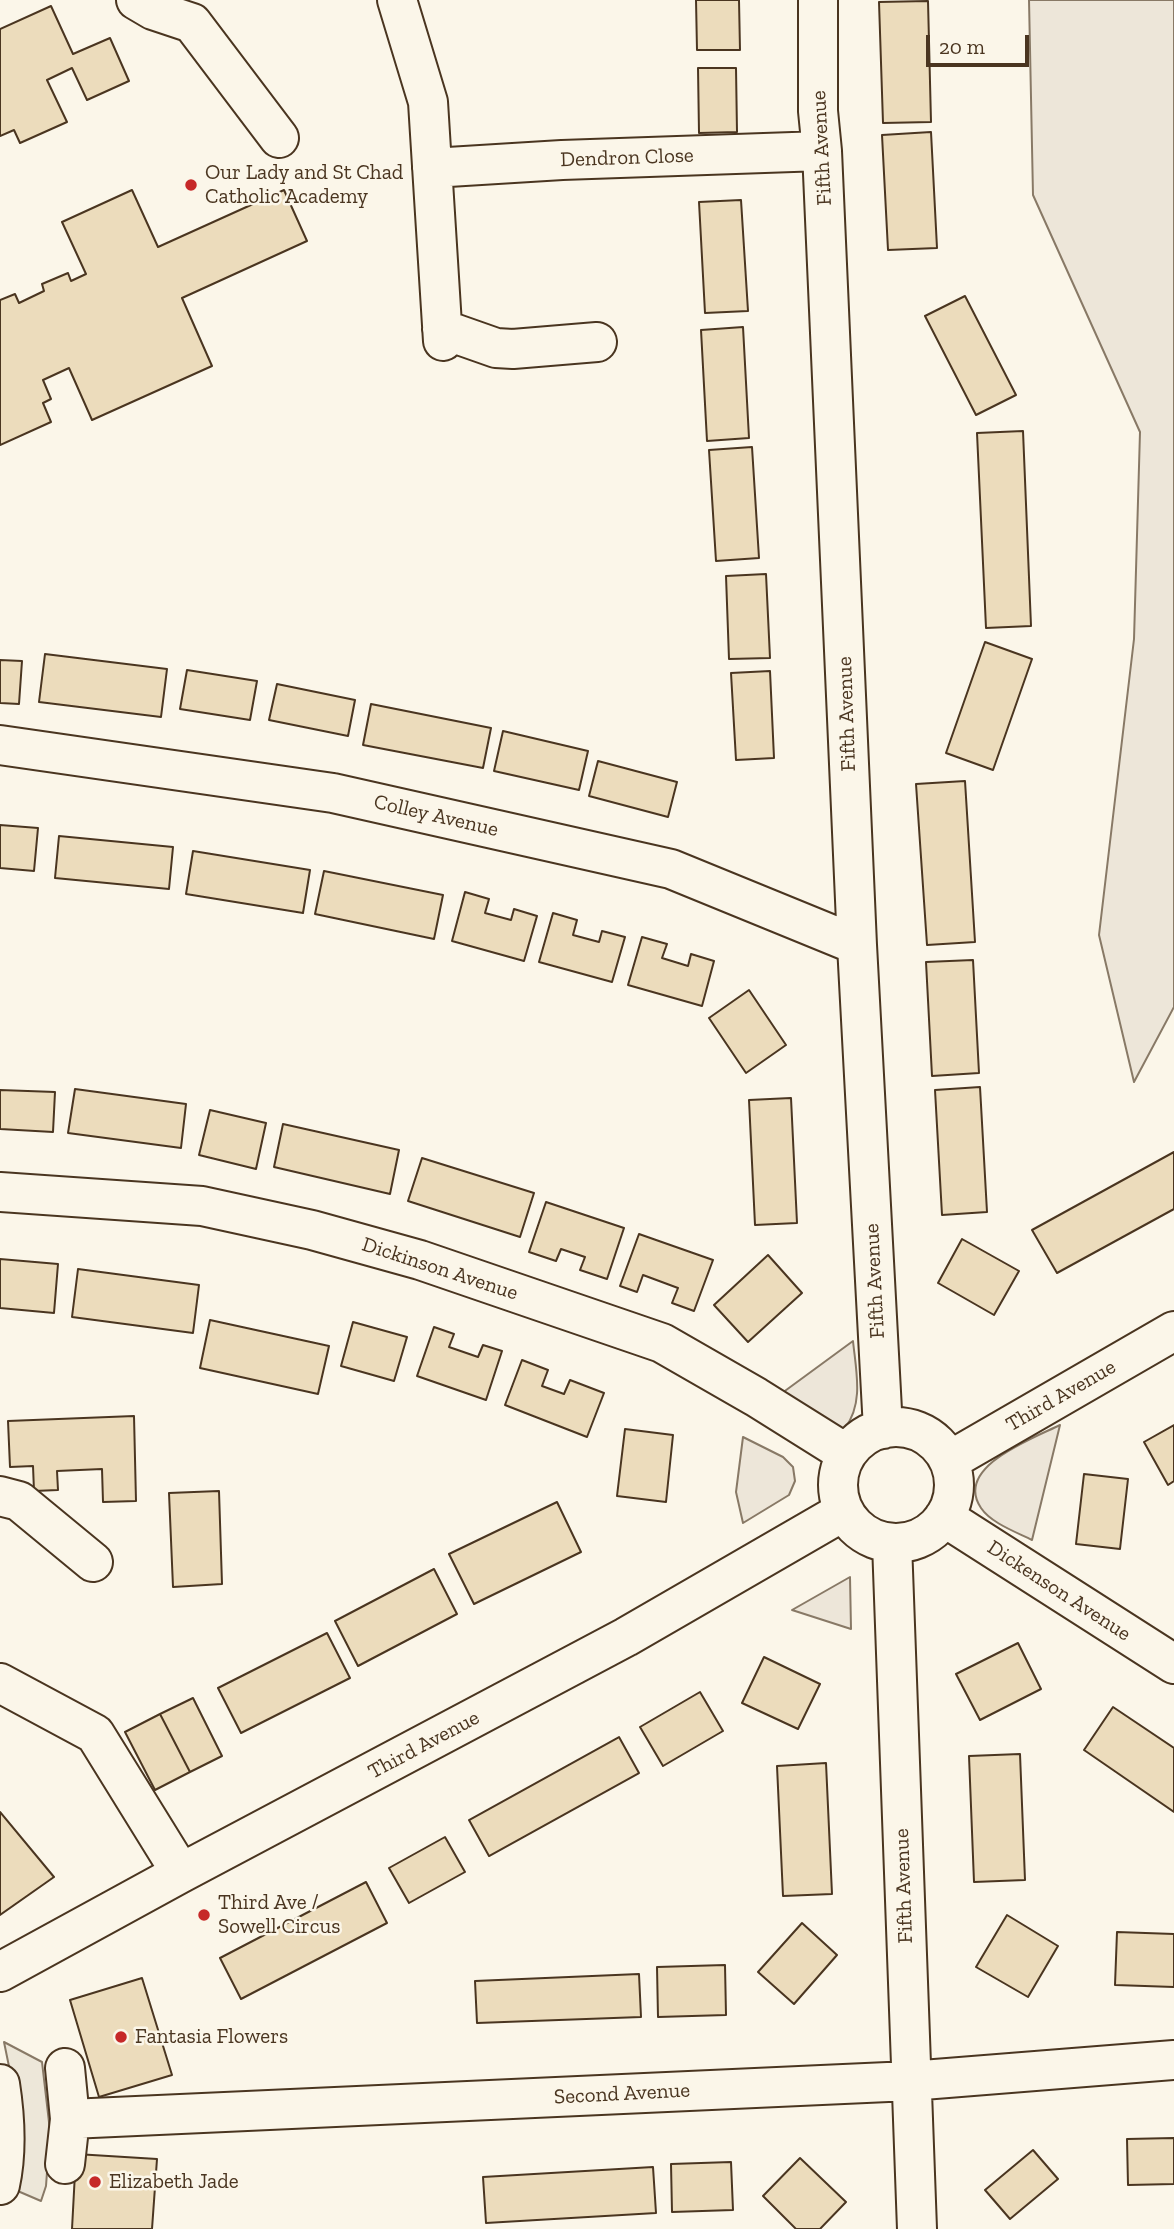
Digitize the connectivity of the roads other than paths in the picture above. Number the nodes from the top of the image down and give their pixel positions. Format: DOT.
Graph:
graph roads {
  1 [pos="136,0"];
  2 [pos="397,0"];
  3 [pos="818,0"];
  4 [pos="279,138"];
  5 [pos="822,151"];
  6 [pos="432,168"];
  7 [pos="597,342"];
  8 [pos="0,745"];
  9 [pos="857,945"];
  10 [pos="0,1192"];
  11 [pos="1174,1331"];
  12 [pos="883,1429"];
  13 [pos="847,1454"];
  14 [pos="949,1461"];
  15 [pos="0,1496"];
  16 [pos="844,1511"];
  17 [pos="944,1517"];
  18 [pos="892,1543"];
  19 [pos="93,1562"];
  20 [pos="1174,1664"];
  21 [pos="0,1683"];
  22 [pos="181,1873"];
  23 [pos="0,1972"];
  24 [pos="1174,2060"];
  25 [pos="65,2068"];
  26 [pos="910,2081"];
  27 [pos="0,2084"];
  28 [pos="69,2119"];
  29 [pos="65,2164"];
  30 [pos="0,2185"];
  31 [pos="917,2229"];
  1 -- 4 [label="street"];
  2 -- 6 [label="street"];
  3 -- 5 [label="street, Fifth Avenue"];
  5 -- 6 [label="street, Dendron Close"];
  5 -- 9 [label="street, Fifth Avenue"];
  6 -- 7 [label="street"];
  8 -- 9 [label="street, Colley Avenue"];
  9 -- 12 [label="street, Fifth Avenue"];
  10 -- 13 [label="street, Dickinson Avenue"];
  11 -- 14 [label="street, Third Avenue"];
  12 -- 13 [label="street"];
  12 -- 14 [label="street"];
  13 -- 16 [label="street"];
  14 -- 17 [label="street"];
  15 -- 19 [label="street"];
  16 -- 18 [label="street"];
  16 -- 22 [label="street, Third Avenue"];
  17 -- 18 [label="street"];
  17 -- 20 [label="street, Dickenson Avenue"];
  18 -- 26 [label="street, Fifth Avenue"];
  21 -- 22 [label="street"];
  22 -- 23 [label="street, Third Avenue"];
  24 -- 26 [label="street, Second Avenue"];
  25 -- 28 [label="street"];
  26 -- 28 [label="street, Second Avenue"];
  26 -- 31 [label="street, Fifth Avenue"];
  27 -- 30 [label="street"];
  28 -- 29 [label="street"];
}
